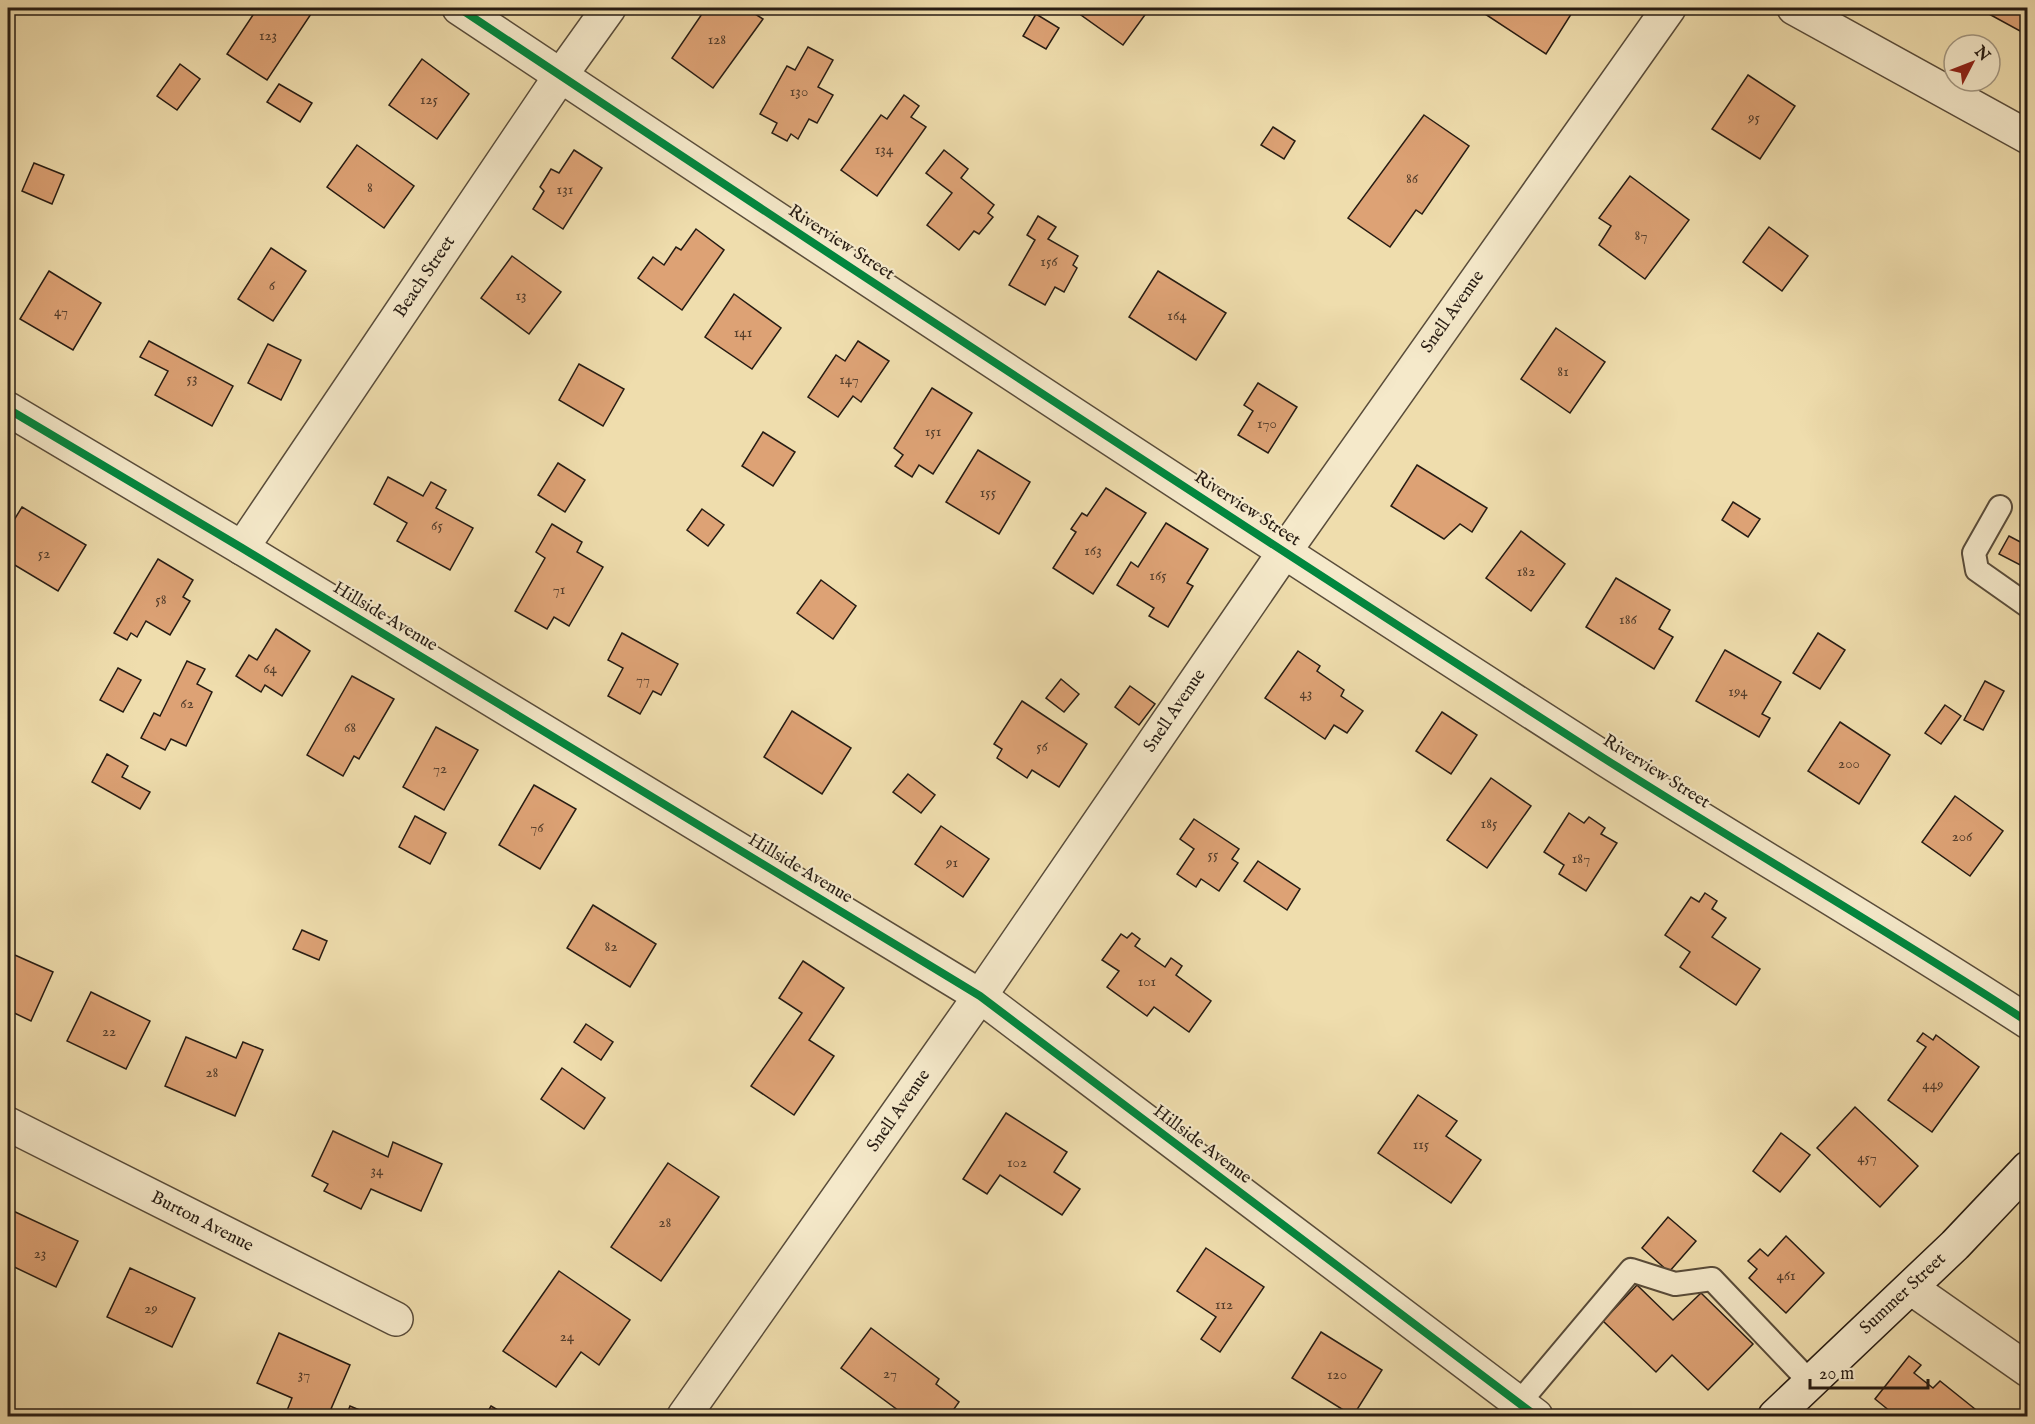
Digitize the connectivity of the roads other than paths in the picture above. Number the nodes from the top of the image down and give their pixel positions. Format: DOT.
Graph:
graph roads {
  1 [pos="459,8"];
  2 [pos="609,8"];
  3 [pos="1669,8"];
  4 [pos="1794,8"];
  5 [pos="561,75"];
  6 [pos="2028,137"];
  7 [pos="8,409"];
  8 [pos="2000,507"];
  9 [pos="242,548"];
  10 [pos="1285,551"];
  11 [pos="2028,606"];
  12 [pos="980,996"];
  13 [pos="2028,1022"];
  14 [pos="8,1124"];
  15 [pos="2028,1168"];
  16 [pos="1911,1288"];
  17 [pos="396,1319"];
  18 [pos="2028,1370"];
  19 [pos="1810,1382"];
  20 [pos="1528,1410"];
  21 [pos="684,1416"];
  22 [pos="1775,1416"];
  1 -- 5 [label="street, Riverview Street"];
  2 -- 5 [label="street, Beach Street"];
  3 -- 10 [label="street, Snell Avenue"];
  4 -- 6 [label="street"];
  5 -- 9 [label="street, Beach Street"];
  5 -- 10 [label="street, Riverview Street"];
  7 -- 9 [label="street, Hillside Avenue"];
  8 -- 11 [label="lane"];
  9 -- 12 [label="street, Hillside Avenue"];
  10 -- 12 [label="street, Snell Avenue"];
  10 -- 13 [label="street, Riverview Street"];
  12 -- 20 [label="street, Hillside Avenue"];
  12 -- 21 [label="street, Snell Avenue"];
  14 -- 17 [label="street, Burton Avenue"];
  15 -- 16 [label="street, Summer Street"];
  16 -- 18 [label="street"];
  16 -- 19 [label="street, Summer Street"];
  19 -- 20 [label="lane"];
  19 -- 22 [label="street, Summer Street"];
}
